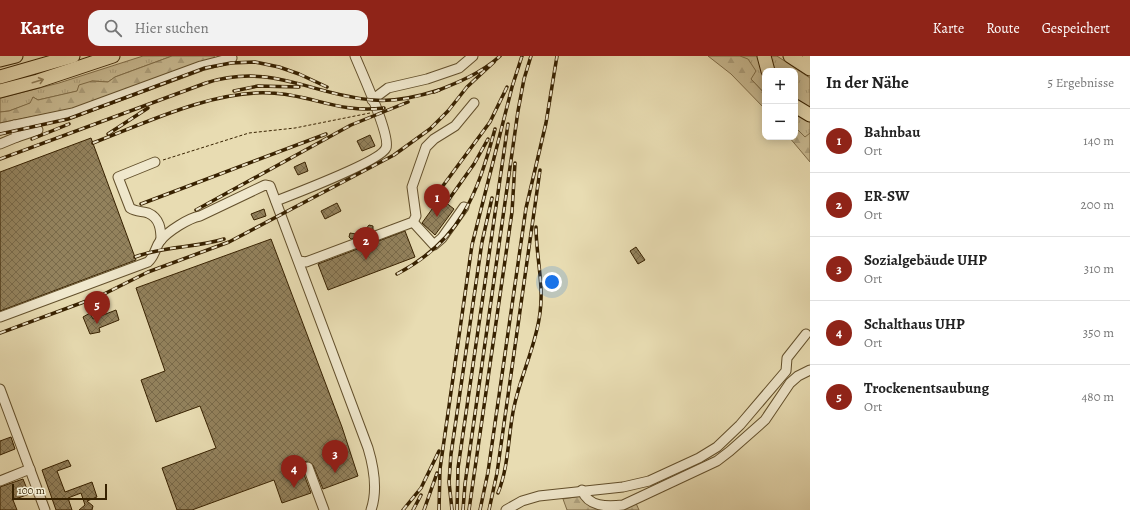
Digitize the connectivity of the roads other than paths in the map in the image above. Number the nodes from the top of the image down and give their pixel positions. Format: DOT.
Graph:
graph roads {
  1 [pos="16,56"];
  2 [pos="73,56"];
  3 [pos="113,56"];
  4 [pos="355,56"];
  5 [pos="473,56"];
  6 [pos="790,56"];
  7 [pos="232,58"];
  8 [pos="0,60"];
  9 [pos="810,70"];
  10 [pos="0,77"];
  11 [pos="0,91"];
  12 [pos="372,100"];
  13 [pos="474,103"];
  14 [pos="798,108"];
  15 [pos="810,115"];
  16 [pos="14,126"];
  17 [pos="0,128"];
  18 [pos="38,130"];
  19 [pos="17,137"];
  20 [pos="0,144"];
  21 [pos="155,162"];
  22 [pos="276,201"];
  23 [pos="464,207"];
  24 [pos="413,222"];
  25 [pos="161,240"];
  26 [pos="299,262"];
  27 [pos="0,317"];
  28 [pos="806,334"];
  29 [pos="810,370"];
  30 [pos="0,389"];
  31 [pos="308,468"];
  32 [pos="30,470"];
  33 [pos="0,481"];
  34 [pos="582,490"];
  35 [pos="45,510"];
  36 [pos="324,510"];
  37 [pos="371,510"];
  38 [pos="506,510"];
  1 -- 8 [label="highway"];
  2 -- 10 [label="highway"];
  11 -- 3 [label="highway, one-way"];
  4 -- 12 [label="lane"];
  5 -- 12 [label="lane"];
  6 -- 9 [label="highway"];
  7 -- 16 [label="lane"];
  12 -- 22 [label="lane"];
  13 -- 24 [label="lane"];
  14 -- 15 [label="highway"];
  16 -- 17 [label="lane"];
  16 -- 19 [label="lane"];
  18 -- 19 [label="lane"];
  19 -- 20 [label="lane"];
  21 -- 25 [label="lane"];
  22 -- 25 [label="lane"];
  22 -- 26 [label="lane"];
  23 -- 24 [label="lane"];
  24 -- 26 [label="lane"];
  25 -- 27 [label="lane"];
  26 -- 37 [label="lane"];
  28 -- 34 [label="lane"];
  29 -- 34 [label="lane"];
  30 -- 32 [label="lane"];
  31 -- 36 [label="lane"];
  32 -- 33 [label="lane"];
  32 -- 35 [label="lane"];
  34 -- 38 [label="lane"];
}
